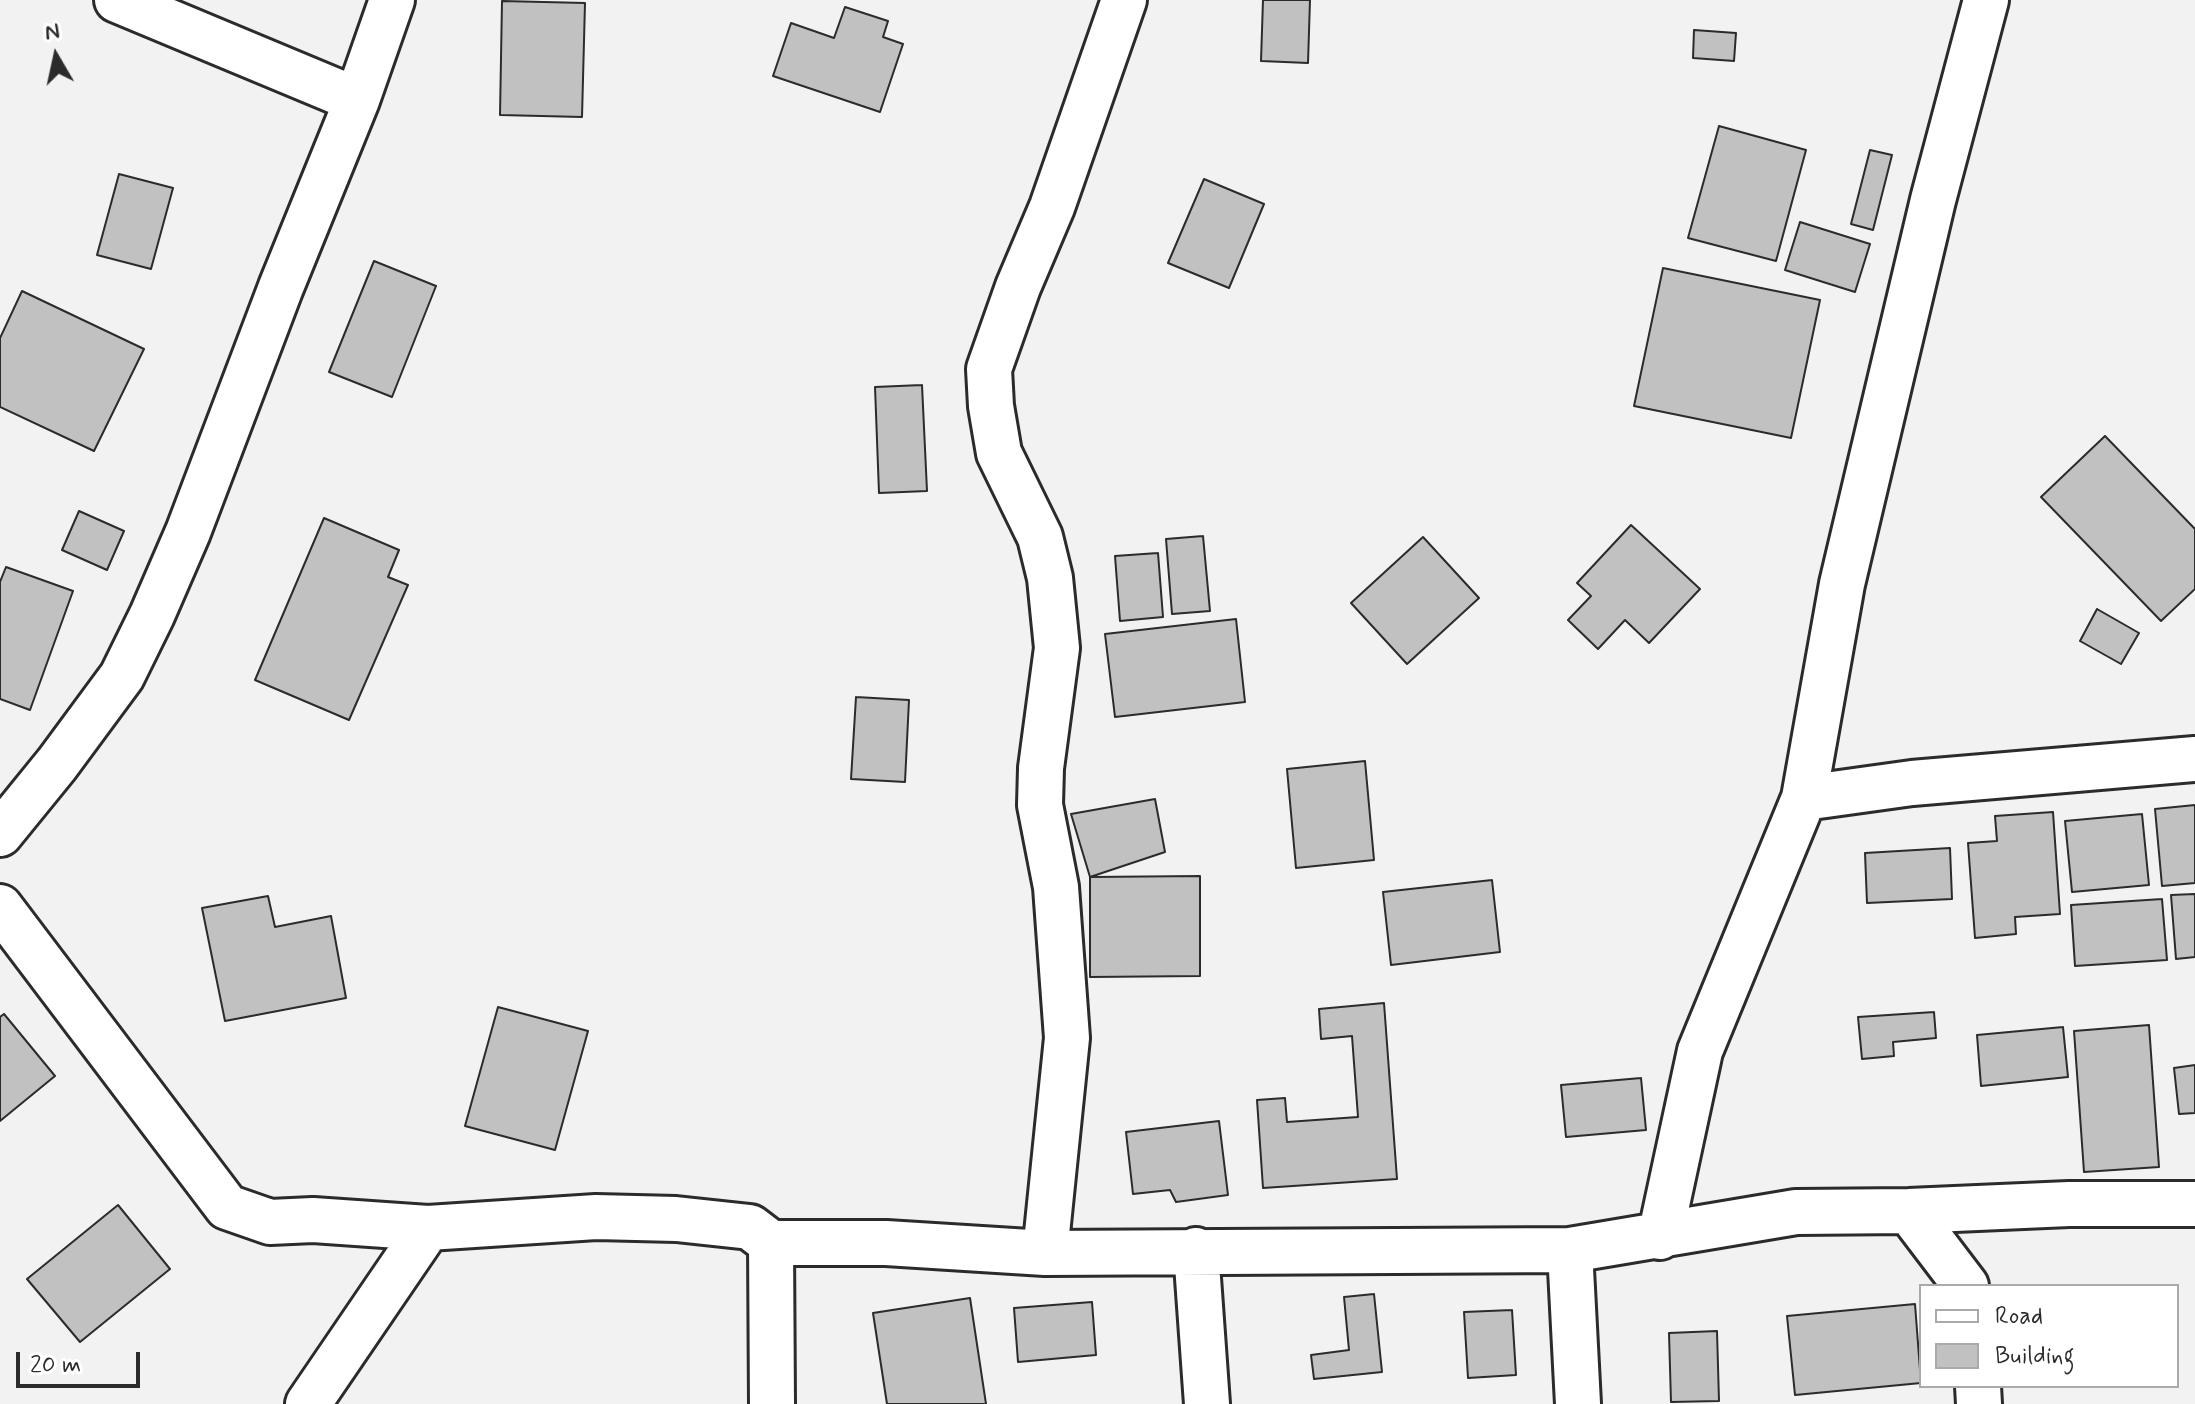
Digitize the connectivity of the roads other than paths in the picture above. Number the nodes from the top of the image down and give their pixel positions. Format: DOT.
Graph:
graph roads {
  1 [pos="117,0"];
  2 [pos="392,0"];
  3 [pos="1124,0"];
  4 [pos="1986,0"];
  5 [pos="357,100"];
  6 [pos="2195,759"];
  7 [pos="1804,798"];
  8 [pos="0,834"];
  9 [pos="0,907"];
  10 [pos="2195,1204"];
  11 [pos="1909,1211"];
  12 [pos="428,1228"];
  13 [pos="1660,1237"];
  14 [pos="771,1243"];
  15 [pos="1196,1250"];
  16 [pos="1570,1250"];
  17 [pos="1045,1253"];
  18 [pos="1964,1284"];
  19 [pos="308,1404"];
  20 [pos="772,1404"];
  21 [pos="1207,1404"];
  22 [pos="1578,1404"];
  1 -- 5 [label="street"];
  2 -- 5 [label="street"];
  3 -- 17 [label="street"];
  4 -- 7 [label="street"];
  5 -- 8 [label="street"];
  6 -- 7 [label="street"];
  7 -- 13 [label="street"];
  9 -- 12 [label="street"];
  10 -- 11 [label="street"];
  11 -- 13 [label="street"];
  11 -- 18 [label="street"];
  12 -- 14 [label="street"];
  12 -- 19 [label="street"];
  13 -- 16 [label="street"];
  14 -- 17 [label="street"];
  14 -- 20 [label="street"];
  15 -- 16 [label="street"];
  15 -- 17 [label="street"];
  15 -- 21 [label="street"];
  16 -- 22 [label="street"];
}
